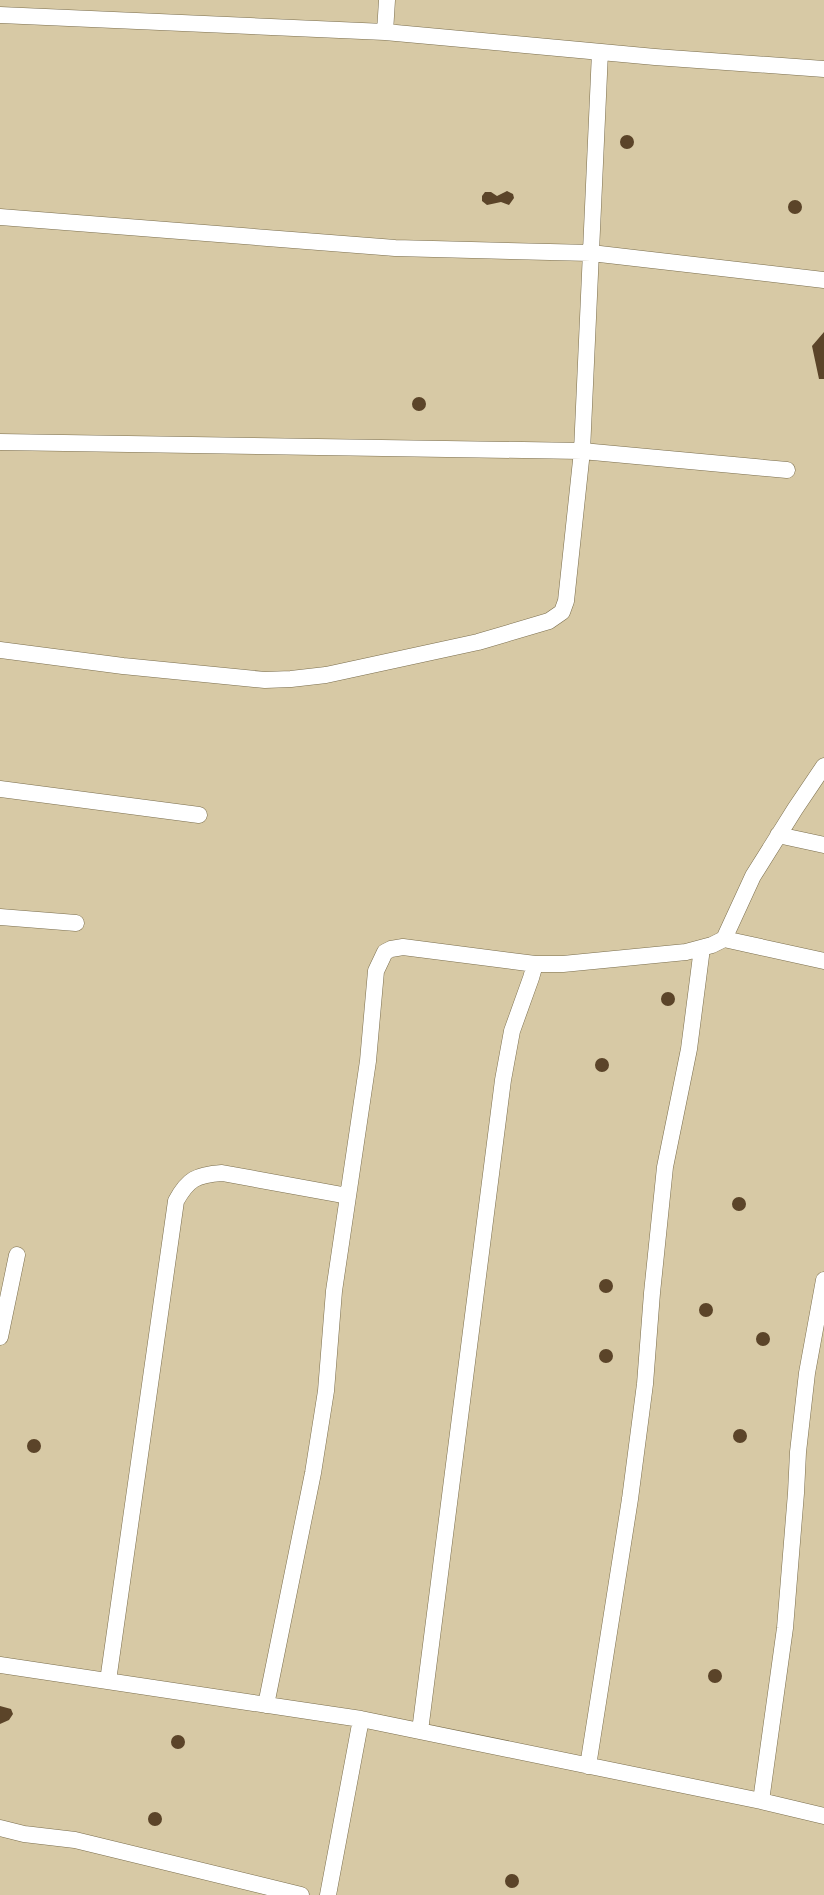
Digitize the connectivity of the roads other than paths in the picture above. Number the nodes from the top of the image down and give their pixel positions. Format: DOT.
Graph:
graph roads {
  1 [pos="387,0"];
  2 [pos="0,14"];
  3 [pos="385,32"];
  4 [pos="600,52"];
  5 [pos="824,69"];
  6 [pos="0,217"];
  7 [pos="591,253"];
  8 [pos="824,280"];
  9 [pos="0,442"];
  10 [pos="582,451"];
  11 [pos="787,470"];
  12 [pos="0,650"];
  13 [pos="824,766"];
  14 [pos="0,789"];
  15 [pos="199,815"];
  16 [pos="778,836"];
  17 [pos="824,845"];
  18 [pos="0,917"];
  19 [pos="76,923"];
  20 [pos="724,939"];
  21 [pos="702,948"];
  22 [pos="824,961"];
  23 [pos="535,964"];
  24 [pos="348,1196"];
  25 [pos="17,1255"];
  26 [pos="824,1280"];
  27 [pos="0,1337"];
  28 [pos="0,1665"];
  29 [pos="108,1681"];
  30 [pos="266,1705"];
  31 [pos="361,1719"];
  32 [pos="420,1731"];
  33 [pos="588,1766"];
  34 [pos="760,1801"];
  35 [pos="824,1816"];
  36 [pos="0,1828"];
  37 [pos="301,1895"];
  38 [pos="328,1895"];
  1 -- 3 [label="street"];
  2 -- 3 [label="street"];
  3 -- 4 [label="street"];
  4 -- 5 [label="street"];
  4 -- 7 [label="street"];
  6 -- 7 [label="street"];
  7 -- 8 [label="street"];
  7 -- 10 [label="street"];
  9 -- 10 [label="street"];
  10 -- 11 [label="street"];
  10 -- 12 [label="street"];
  13 -- 16 [label="street"];
  14 -- 15 [label="street"];
  16 -- 17 [label="street"];
  16 -- 20 [label="street"];
  18 -- 19 [label="street"];
  20 -- 21 [label="street"];
  20 -- 22 [label="street"];
  21 -- 23 [label="street"];
  21 -- 33 [label="street"];
  23 -- 24 [label="street"];
  23 -- 32 [label="street"];
  24 -- 29 [label="street"];
  24 -- 30 [label="street"];
  25 -- 27 [label="street"];
  26 -- 34 [label="street"];
  28 -- 29 [label="street"];
  29 -- 30 [label="street"];
  30 -- 31 [label="street"];
  31 -- 32 [label="street"];
  31 -- 38 [label="street"];
  32 -- 33 [label="street"];
  33 -- 34 [label="street"];
  34 -- 35 [label="street"];
  36 -- 37 [label="street"];
}
